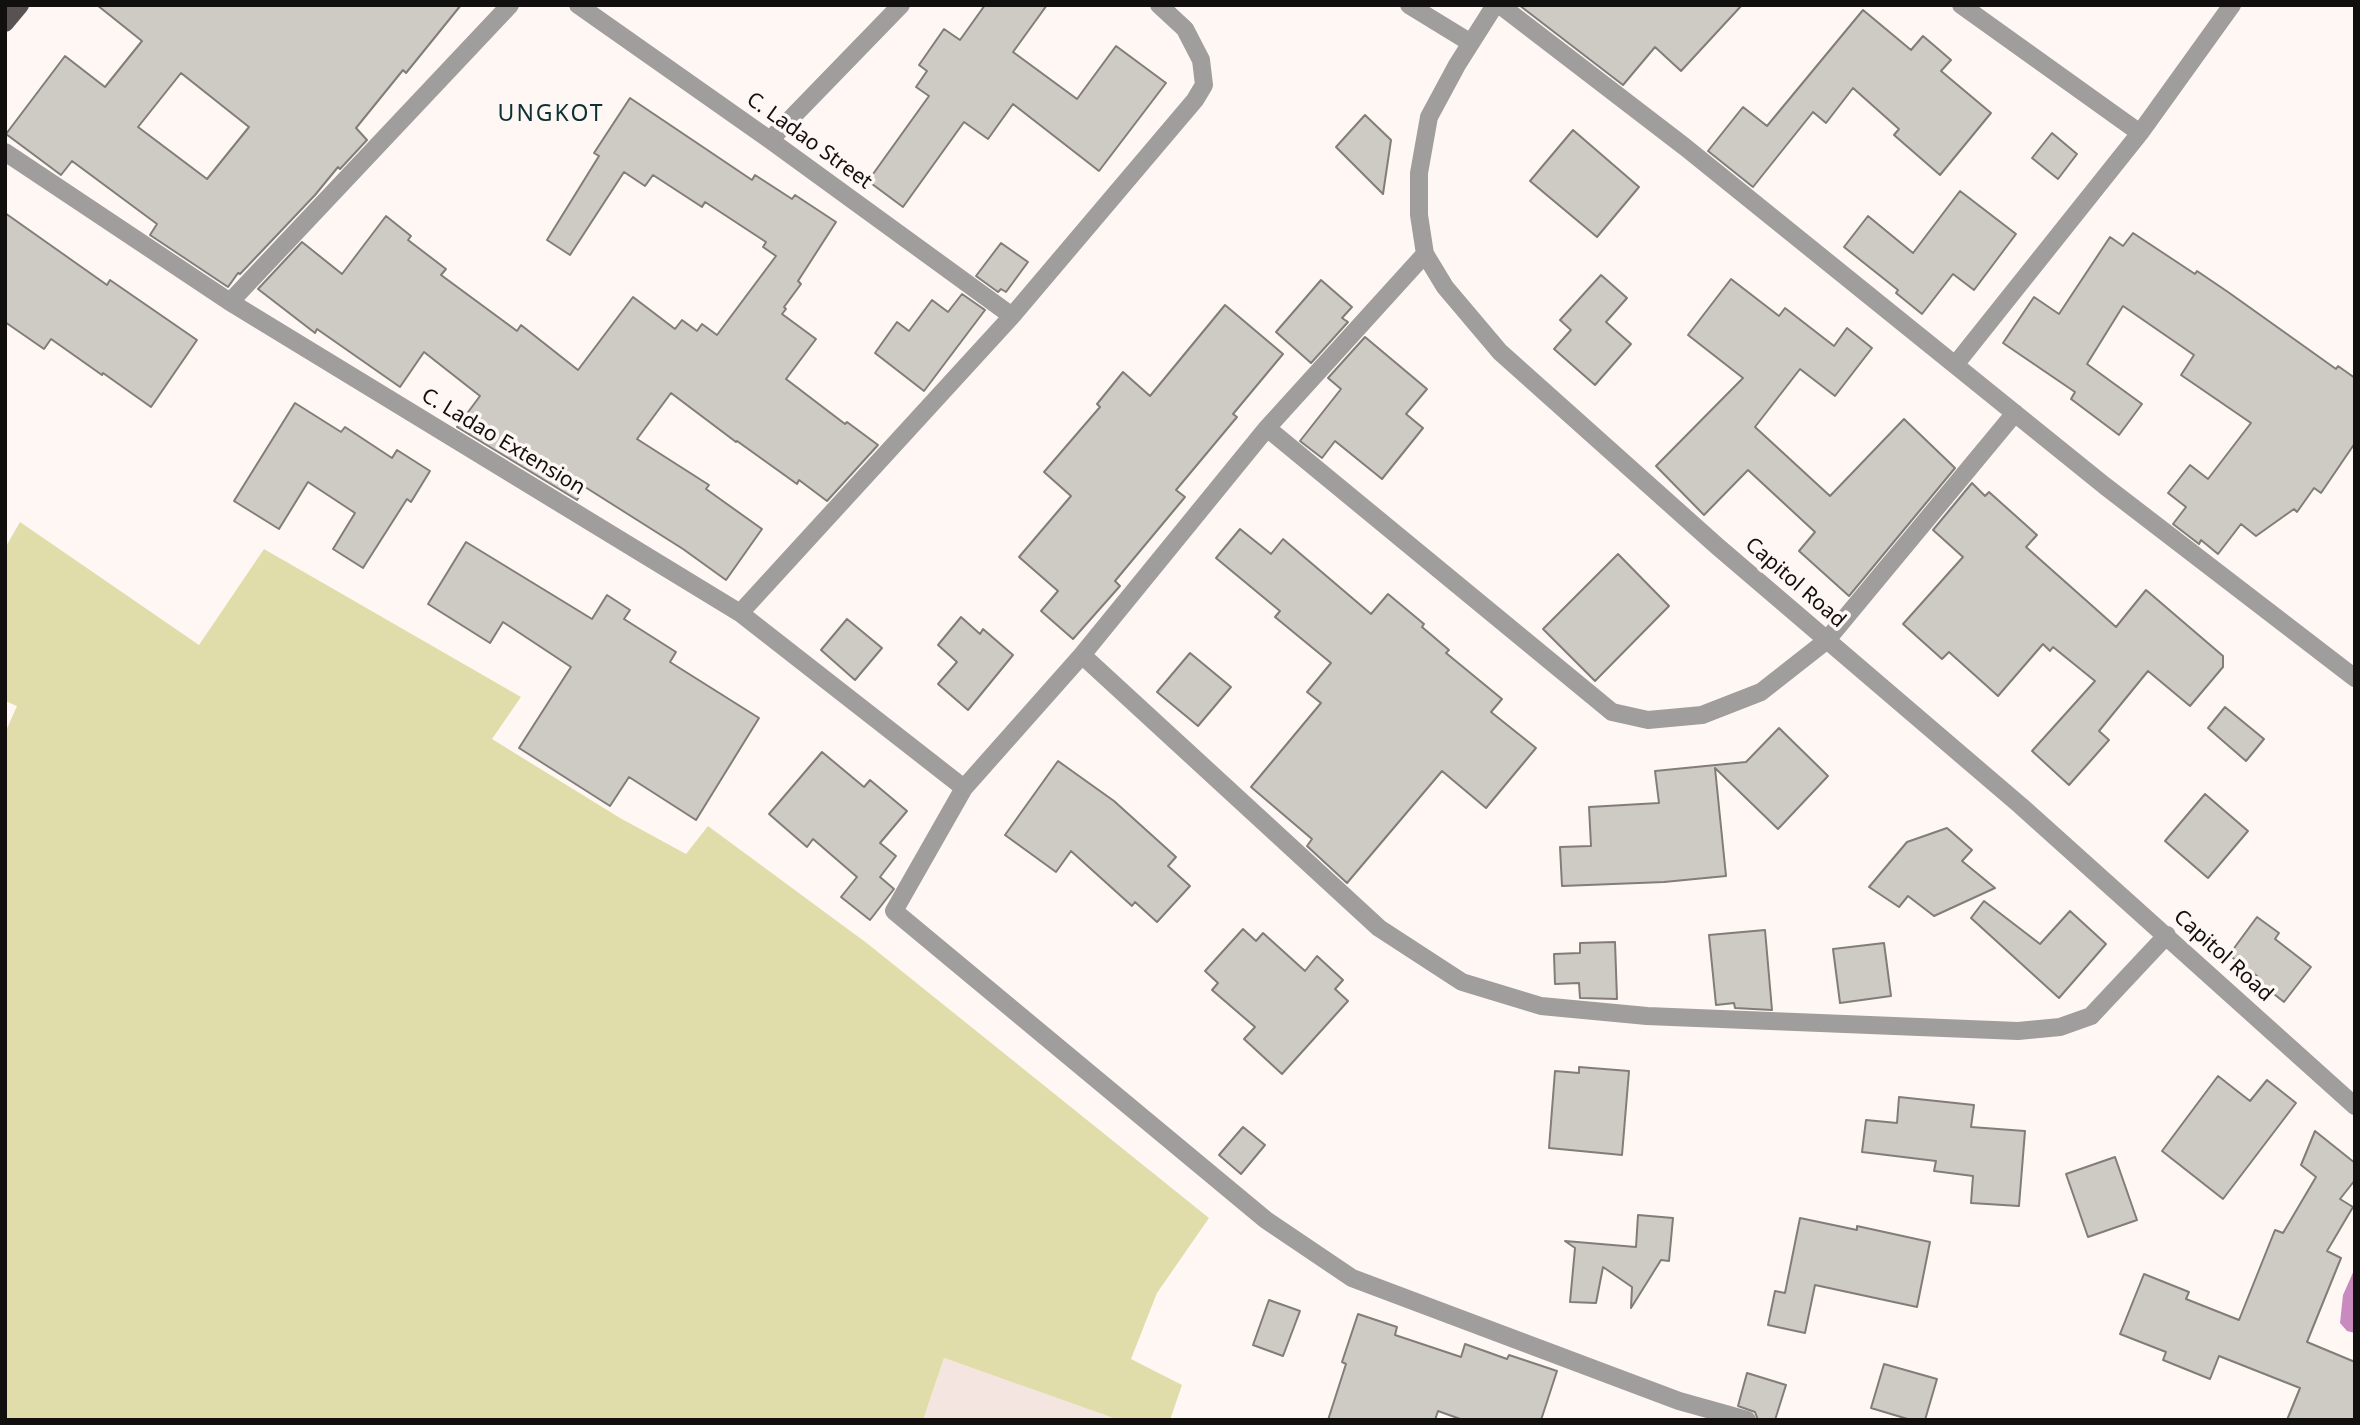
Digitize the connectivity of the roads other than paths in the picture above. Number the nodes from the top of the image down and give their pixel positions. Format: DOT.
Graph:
graph roads {
  1 [pos="20,5"];
  2 [pos="510,5"];
  3 [pos="578,5"];
  4 [pos="901,5"];
  5 [pos="1159,5"];
  6 [pos="1409,5"];
  7 [pos="1495,5"];
  8 [pos="1500,5"];
  9 [pos="1961,5"];
  10 [pos="2232,5"];
  11 [pos="5,23"];
  12 [pos="1471,43"];
  13 [pos="2140,133"];
  14 [pos="770,140"];
  15 [pos="5,152"];
  16 [pos="1425,254"];
  17 [pos="230,302"];
  18 [pos="1013,316"];
  19 [pos="1955,365"];
  20 [pos="2015,413"];
  21 [pos="1267,428"];
  22 [pos="740,613"];
  23 [pos="1826,641"];
  24 [pos="1082,655"];
  25 [pos="2355,678"];
  26 [pos="964,788"];
  27 [pos="2167,935"];
  28 [pos="2355,1106"];
  29 [pos="1747,1420"];
  1 -- 11 [label="main road"];
  2 -- 17 [label="street"];
  3 -- 14 [label="street, C. Ladao Street"];
  4 -- 14 [label="street"];
  5 -- 18 [label="street"];
  6 -- 12 [label="street"];
  7 -- 12 [label="street, Capitol Road"];
  8 -- 19 [label="street"];
  9 -- 13 [label="street"];
  10 -- 13 [label="street"];
  12 -- 16 [label="street, Capitol Road"];
  13 -- 19 [label="street"];
  14 -- 18 [label="street, C. Ladao Street"];
  15 -- 17 [label="street, C. Ladao Extension"];
  16 -- 21 [label="street"];
  16 -- 23 [label="street, Capitol Road"];
  17 -- 22 [label="street, C. Ladao Extension"];
  18 -- 22 [label="street"];
  19 -- 20 [label="street"];
  20 -- 23 [label="street"];
  20 -- 25 [label="street"];
  21 -- 23 [label="street"];
  21 -- 24 [label="street"];
  22 -- 26 [label="street, C. Ladao Extension"];
  23 -- 27 [label="street, Capitol Road"];
  24 -- 26 [label="street"];
  24 -- 27 [label="street"];
  26 -- 29 [label="street"];
  27 -- 28 [label="street, Capitol Road"];
}
